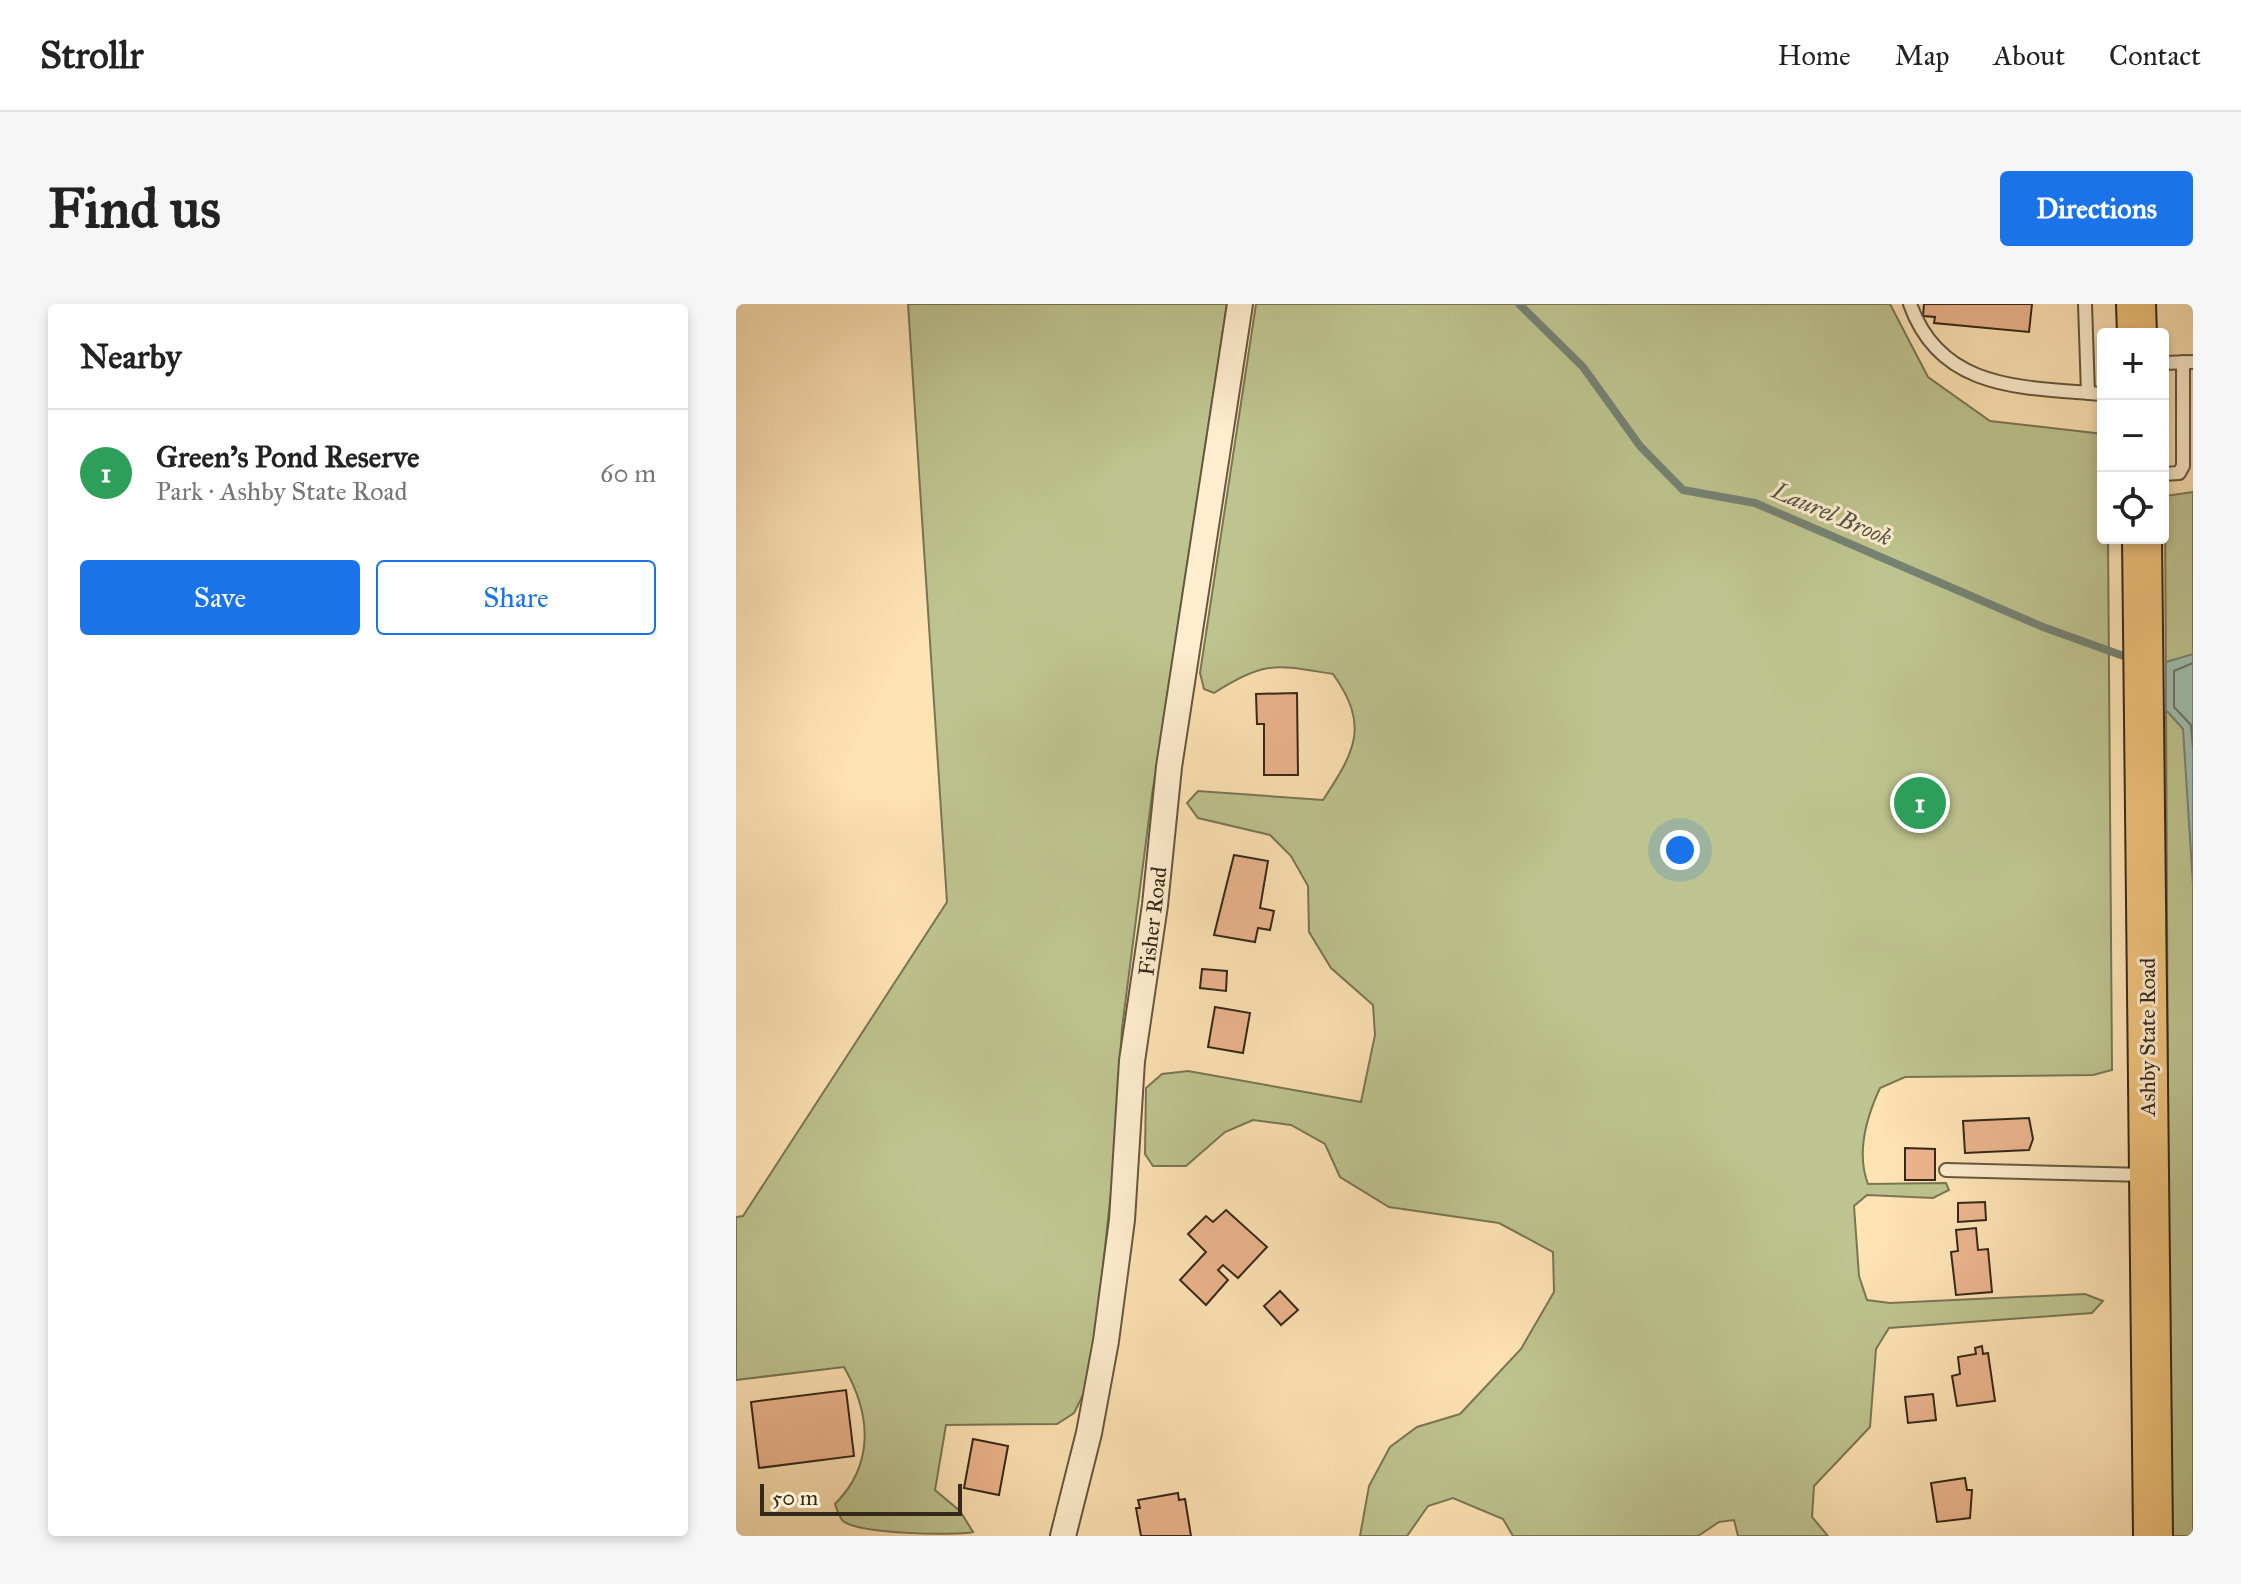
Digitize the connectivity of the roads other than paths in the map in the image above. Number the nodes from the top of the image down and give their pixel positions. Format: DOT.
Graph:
graph roads {
  1 [pos="1240,304"];
  2 [pos="1910,304"];
  3 [pos="2085,304"];
  4 [pos="2136,304"];
  5 [pos="2137,328"];
  6 [pos="2188,362"];
  7 [pos="2088,393"];
  8 [pos="2097,394"];
  9 [pos="2169,474"];
  10 [pos="2142,544"];
  11 [pos="1946,1170"];
  12 [pos="2148,1175"];
  13 [pos="1063,1536"];
  14 [pos="2153,1536"];
  1 -- 13 [label="street, Fisher Road"];
  2 -- 7 [label="lane"];
  3 -- 7 [label="lane"];
  4 -- 5 [label="main road"];
  6 -- 9 [label="lane"];
  7 -- 8 [label="lane"];
  10 -- 12 [label="main road, Ashby State Road"];
  11 -- 12 [label="lane"];
  12 -- 14 [label="main road, Ashby State Road"];
}
